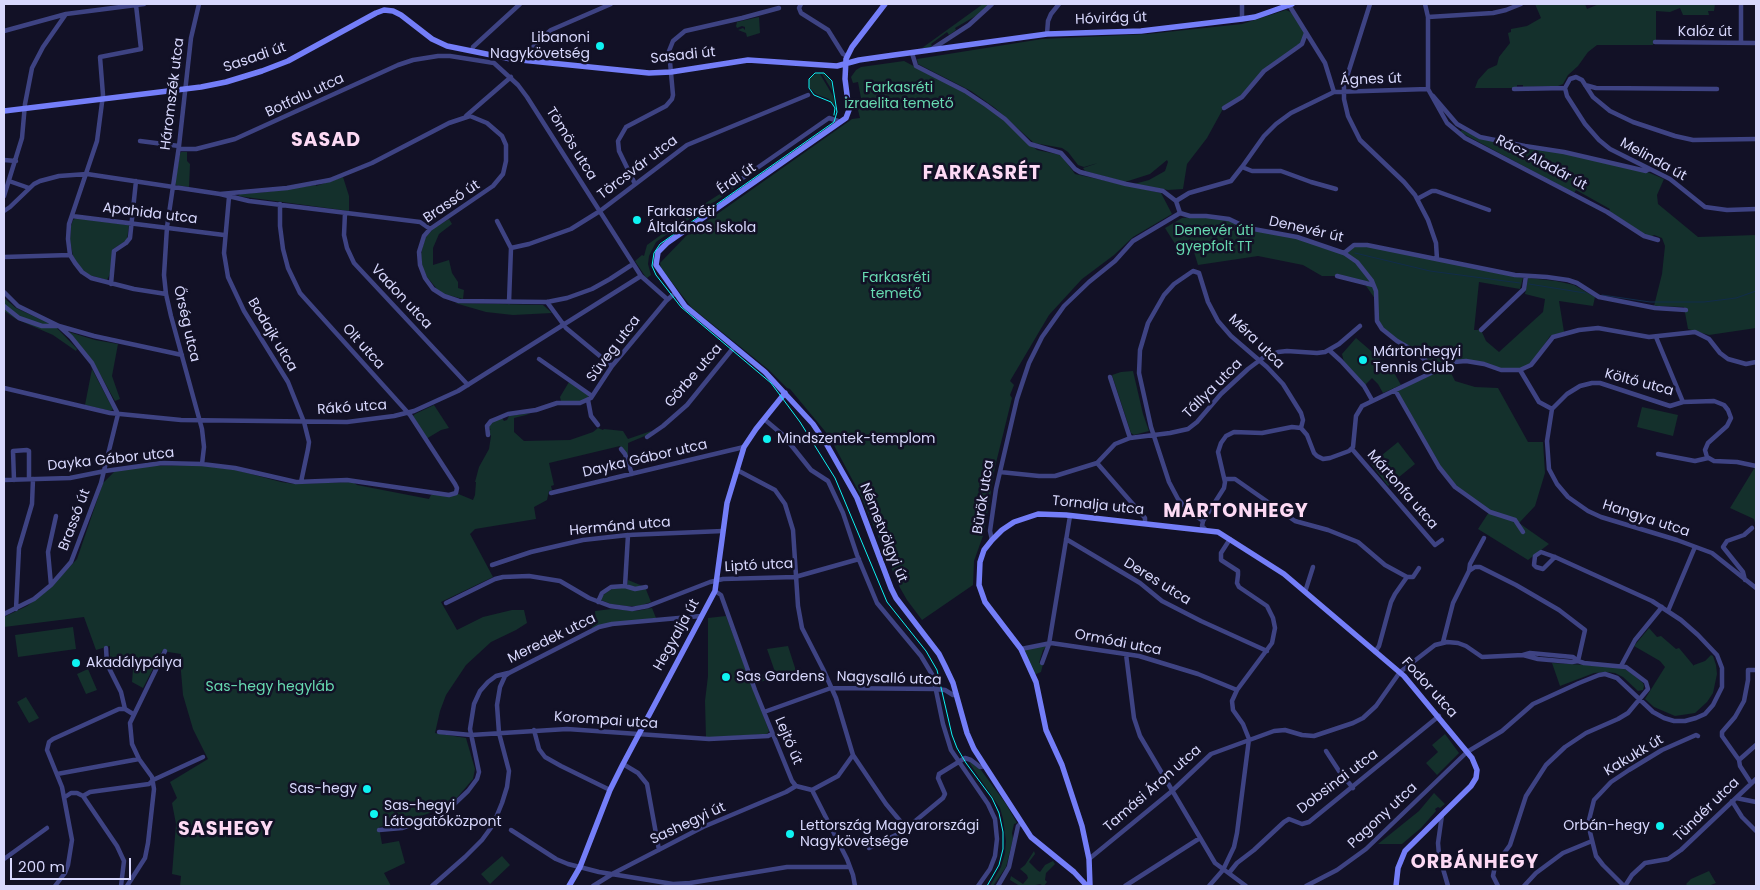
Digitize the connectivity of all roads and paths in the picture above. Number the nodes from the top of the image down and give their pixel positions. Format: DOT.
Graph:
graph roads {
  1 [pos="144,4"];
  2 [pos="200,4"];
  3 [pos="520,4"];
  4 [pos="611,4"];
  5 [pos="801,4"];
  6 [pos="885,4"];
  7 [pos="992,4"];
  8 [pos="1059,4"];
  9 [pos="1242,4"];
  10 [pos="1291,4"];
  11 [pos="1370,4"];
  12 [pos="1425,4"];
  13 [pos="1521,4"];
  14 [pos="1741,4"];
  15 [pos="136,5"];
  16 [pos="779,8"];
  17 [pos="66,14"];
  18 [pos="1428,17"];
  19 [pos="1242,19"];
  20 [pos="4,31"];
  21 [pos="1306,33"];
  22 [pos="1047,34"];
  23 [pos="1654,42"];
  24 [pos="1742,43"];
  25 [pos="1756,43"];
  26 [pos="929,51"];
  27 [pos="472,52"];
  28 [pos="912,53"];
  29 [pos="438,56"];
  30 [pos="847,56"];
  31 [pos="492,59"];
  32 [pos="523,60"];
  33 [pos="845,64"];
  34 [pos="670,72"];
  35 [pos="511,77"];
  36 [pos="1585,86"];
  37 [pos="186,88"];
  38 [pos="1565,88"];
  39 [pos="1428,89"];
  40 [pos="1514,89"];
  41 [pos="1717,89"];
  42 [pos="1344,91"];
  43 [pos="1334,92"];
  44 [pos="808,95"];
  45 [pos="103,99"];
  46 [pos="1224,108"];
  47 [pos="25,109"];
  48 [pos="4,111"];
  49 [pos="466,116"];
  50 [pos="839,122"];
  51 [pos="1756,139"];
  52 [pos="140,141"];
  53 [pos="179,148"];
  54 [pos="4,160"];
  55 [pos="16,161"];
  56 [pos="1242,168"];
  57 [pos="1649,169"];
  58 [pos="87,174"];
  59 [pos="9,181"];
  60 [pos="136,181"];
  61 [pos="635,184"];
  62 [pos="30,188"];
  63 [pos="173,188"];
  64 [pos="1336,189"];
  65 [pos="724,191"];
  66 [pos="220,194"];
  67 [pos="4,196"];
  68 [pos="229,197"];
  69 [pos="1417,199"];
  70 [pos="1176,201"];
  71 [pos="280,204"];
  72 [pos="1756,209"];
  73 [pos="1489,210"];
  74 [pos="4,211"];
  75 [pos="600,211"];
  76 [pos="345,213"];
  77 [pos="1180,213"];
  78 [pos="72,216"];
  79 [pos="497,221"];
  80 [pos="131,223"];
  81 [pos="167,227"];
  82 [pos="430,229"];
  83 [pos="224,235"];
  84 [pos="1658,240"];
  85 [pos="511,248"];
  86 [pos="1344,253"];
  87 [pos="70,254"];
  88 [pos="4,258"];
  89 [pos="1437,259"];
  90 [pos="656,261"];
  91 [pos="633,264"];
  92 [pos="640,276"];
  93 [pos="1337,276"];
  94 [pos="1526,276"];
  95 [pos="111,284"];
  96 [pos="1373,285"];
  97 [pos="4,292"];
  98 [pos="675,293"];
  99 [pos="166,294"];
  100 [pos="667,299"];
  101 [pos="509,302"];
  102 [pos="547,302"];
  103 [pos="4,306"];
  104 [pos="1686,310"];
  105 [pos="59,326"];
  106 [pos="564,326"];
  107 [pos="1360,326"];
  108 [pos="1481,330"];
  109 [pos="1656,337"];
  110 [pos="734,346"];
  111 [pos="1329,350"];
  112 [pos="182,355"];
  113 [pos="539,358"];
  114 [pos="1260,360"];
  115 [pos="1756,362"];
  116 [pos="612,366"];
  117 [pos="1436,370"];
  118 [pos="1520,370"];
  119 [pos="1110,377"];
  120 [pos="468,385"];
  121 [pos="4,388"];
  122 [pos="1395,390"];
  123 [pos="785,393"];
  124 [pos="592,396"];
  125 [pos="588,400"];
  126 [pos="1372,400"];
  127 [pos="1683,402"];
  128 [pos="1552,409"];
  129 [pos="408,413"];
  130 [pos="118,414"];
  131 [pos="764,418"];
  132 [pos="200,421"];
  133 [pos="304,422"];
  134 [pos="598,425"];
  135 [pos="1301,428"];
  136 [pos="1154,434"];
  137 [pos="488,435"];
  138 [pos="646,437"];
  139 [pos="1130,438"];
  140 [pos="744,447"];
  141 [pos="621,449"];
  142 [pos="1352,449"];
  143 [pos="1658,454"];
  144 [pos="1708,458"];
  145 [pos="1097,463"];
  146 [pos="202,464"];
  147 [pos="1756,466"];
  148 [pos="737,470"];
  149 [pos="105,471"];
  150 [pos="1000,472"];
  151 [pos="632,474"];
  152 [pos="31,479"];
  153 [pos="1225,479"];
  154 [pos="4,480"];
  155 [pos="14,480"];
  156 [pos="301,482"];
  157 [pos="456,493"];
  158 [pos="550,493"];
  159 [pos="56,516"];
  160 [pos="1070,516"];
  161 [pos="1203,521"];
  162 [pos="1145,524"];
  163 [pos="1752,528"];
  164 [pos="1206,530"];
  165 [pos="723,531"];
  166 [pos="1523,532"];
  167 [pos="628,535"];
  168 [pos="1484,538"];
  169 [pos="1066,539"];
  170 [pos="1230,539"];
  171 [pos="992,540"];
  172 [pos="1442,540"];
  173 [pos="1435,545"];
  174 [pos="1695,547"];
  175 [pos="1432,550"];
  176 [pos="1555,557"];
  177 [pos="858,559"];
  178 [pos="492,565"];
  179 [pos="1313,567"];
  180 [pos="1419,568"];
  181 [pos="1469,571"];
  182 [pos="795,576"];
  183 [pos="1407,577"];
  184 [pos="717,580"];
  185 [pos="1745,580"];
  186 [pos="51,585"];
  187 [pos="625,586"];
  188 [pos="646,586"];
  189 [pos="1756,588"];
  190 [pos="715,592"];
  191 [pos="1305,592"];
  192 [pos="598,602"];
  193 [pos="446,603"];
  194 [pos="1662,607"];
  195 [pos="16,609"];
  196 [pos="1668,611"];
  197 [pos="4,614"];
  198 [pos="701,616"];
  199 [pos="1443,642"];
  200 [pos="1048,644"];
  201 [pos="106,648"];
  202 [pos="1021,649"];
  203 [pos="1267,650"];
  204 [pos="165,651"];
  205 [pos="1375,652"];
  206 [pos="1126,654"];
  207 [pos="1578,660"];
  208 [pos="1042,663"];
  209 [pos="1621,666"];
  210 [pos="1756,670"];
  211 [pos="1400,672"];
  212 [pos="509,673"];
  213 [pos="831,688"];
  214 [pos="936,689"];
  215 [pos="1237,690"];
  216 [pos="957,695"];
  217 [pos="1640,698"];
  218 [pos="125,709"];
  219 [pos="764,712"];
  220 [pos="133,714"];
  221 [pos="1439,716"];
  222 [pos="534,730"];
  223 [pos="439,732"];
  224 [pos="499,733"];
  225 [pos="638,734"];
  226 [pos="772,734"];
  227 [pos="471,735"];
  228 [pos="1698,736"];
  229 [pos="1249,739"];
  230 [pos="1756,745"];
  231 [pos="1326,750"];
  232 [pos="1467,752"];
  233 [pos="853,755"];
  234 [pos="203,757"];
  235 [pos="139,759"];
  236 [pos="1739,760"];
  237 [pos="959,763"];
  238 [pos="623,764"];
  239 [pos="985,766"];
  240 [pos="57,774"];
  241 [pos="1756,779"];
  242 [pos="153,780"];
  243 [pos="1751,783"];
  244 [pos="796,786"];
  245 [pos="1353,788"];
  246 [pos="610,790"];
  247 [pos="812,790"];
  248 [pos="1172,791"];
  249 [pos="84,796"];
  250 [pos="65,797"];
  251 [pos="1734,799"];
  252 [pos="1756,802"];
  253 [pos="1442,815"];
  254 [pos="1021,823"];
  255 [pos="47,828"];
  256 [pos="906,828"];
  257 [pos="379,830"];
  258 [pos="511,830"];
  259 [pos="1756,831"];
  260 [pos="1200,838"];
  261 [pos="1592,841"];
  262 [pos="869,848"];
  263 [pos="659,850"];
  264 [pos="1230,858"];
  265 [pos="4,859"];
  266 [pos="1088,859"];
  267 [pos="1237,863"];
  268 [pos="580,868"];
  269 [pos="850,868"];
  270 [pos="1090,869"];
  271 [pos="1223,870"];
  272 [pos="614,873"];
  273 [pos="1229,873"];
  274 [pos="1082,880"];
  275 [pos="602,884"];
  276 [pos="55,886"];
  277 [pos="121,886"];
  278 [pos="127,886"];
  279 [pos="432,886"];
  280 [pos="569,886"];
  281 [pos="593,886"];
  282 [pos="855,886"];
  283 [pos="978,886"];
  284 [pos="998,886"];
  285 [pos="1088,886"];
  286 [pos="1125,886"];
  287 [pos="1209,886"];
  288 [pos="1246,886"];
  289 [pos="1307,886"];
  290 [pos="1396,886"];
  291 [pos="1448,886"];
  292 [pos="1498,886"];
  293 [pos="1524,886"];
  294 [pos="1625,886"];
  1 -- 15 [label="street"];
  2 -- 37 [label="street, Háromszék utca"];
  3 -- 27 [label="street"];
  4 -- 32 [label="street"];
  5 -- 30 [label="street"];
  6 -- 30 [label="street"];
  7 -- 26 [label="street"];
  8 -- 22 [label="street"];
  9 -- 19 [label="street"];
  10 -- 19 [label="street, Hóvirág út"];
  10 -- 21 [label="street"];
  11 -- 42 [label="street"];
  12 -- 18 [label="street, Rácz Aladár út"];
  13 -- 18 [label="street"];
  14 -- 24 [label="street"];
  15 -- 17 [label="street"];
  15 -- 45 [label="street"];
  16 -- 34 [label="street"];
  17 -- 20 [label="street"];
  17 -- 47 [label="street"];
  18 -- 39 [label="street, Rácz Aladár út"];
  19 -- 22 [label="street, Hóvirág út"];
  21 -- 43 [label="street"];
  21 -- 46 [label="street"];
  22 -- 26 [label="street, Hóvirág út"];
  23 -- 24 [label="street, Kalóz út"];
  24 -- 25 [label="street, Kalóz út"];
  26 -- 28 [label="street"];
  27 -- 31 [label="street, Sasadi út"];
  27 -- 37 [label="street, Sasadi út"];
  28 -- 33 [label="street"];
  28 -- 70 [label="street"];
  29 -- 31 [label="street, Sasadi út"];
  29 -- 53 [label="street, Botfalu utca"];
  30 -- 33 [label="street"];
  31 -- 32 [label="street, Sasadi út"];
  31 -- 35 [label="street, Sasadi út"];
  32 -- 34 [label="street, Sasadi út"];
  33 -- 34 [label="street, Sasadi út"];
  33 -- 50 [label="street"];
  34 -- 61 [label="street"];
  35 -- 49 [label="street"];
  35 -- 75 [label="street, Tömös utca"];
  36 -- 38 [label="street"];
  36 -- 41 [label="street"];
  36 -- 51 [label="street"];
  37 -- 45 [label="street, Sasadi út"];
  37 -- 53 [label="street, Háromszék utca"];
  38 -- 40 [label="street"];
  38 -- 57 [label="street, Melinda út"];
  39 -- 42 [label="street, Ágnes út"];
  39 -- 57 [label="street, Rácz Aladár út"];
  39 -- 84 [label="street, Rácz Aladár út"];
  42 -- 43 [label="street, Ágnes út"];
  42 -- 69 [label="street"];
  43 -- 56 [label="street, Ágnes út"];
  44 -- 61 [label="street, Törcsvár utca"];
  45 -- 47 [label="street, Sasadi út"];
  45 -- 58 [label="street"];
  47 -- 48 [label="street, Sasadi út"];
  47 -- 55 [label="street"];
  49 -- 66 [label="street"];
  49 -- 82 [label="street, Brassó út"];
  50 -- 65 [label="street, Érdi út"];
  50 -- 90 [label="street, Érdi út"];
  52 -- 53 [label="street, Botfalu utca"];
  53 -- 63 [label="street, Háromszék utca"];
  54 -- 55 [label="street"];
  55 -- 59 [label="street"];
  56 -- 64 [label="street"];
  56 -- 70 [label="street, Ágnes út"];
  57 -- 72 [label="street, Melinda út"];
  58 -- 60 [label="street"];
  58 -- 62 [label="street"];
  58 -- 78 [label="street"];
  59 -- 62 [label="street"];
  59 -- 67 [label="street"];
  60 -- 63 [label="street"];
  60 -- 80 [label="street"];
  61 -- 75 [label="street, Törcsvár utca"];
  62 -- 74 [label="street"];
  63 -- 66 [label="street"];
  63 -- 81 [label="street, Őrség utca"];
  66 -- 68 [label="street"];
  68 -- 71 [label="street"];
  68 -- 83 [label="street, Bodajk utca"];
  69 -- 73 [label="street"];
  69 -- 89 [label="street"];
  70 -- 77 [label="street"];
  71 -- 76 [label="street"];
  71 -- 129 [label="street, Olt utca"];
  75 -- 85 [label="street, Törcsvár utca"];
  75 -- 91 [label="street, Tömös utca"];
  76 -- 82 [label="street"];
  76 -- 120 [label="street, Vadon utca"];
  77 -- 86 [label="street, Denevér út"];
  77 -- 150 [label="street, Bürök utca"];
  78 -- 80 [label="street, Apahida utca"];
  78 -- 87 [label="street"];
  79 -- 85 [label="street"];
  80 -- 81 [label="street, Apahida utca"];
  80 -- 95 [label="street"];
  81 -- 83 [label="street, Apahida utca"];
  81 -- 99 [label="street, Őrség utca"];
  82 -- 101 [label="street, Brassó út"];
  83 -- 133 [label="street, Bodajk utca"];
  85 -- 101 [label="street"];
  86 -- 89 [label="street, Denevér út"];
  86 -- 96 [label="street"];
  87 -- 88 [label="street"];
  87 -- 95 [label="street"];
  89 -- 94 [label="street, Denevér út"];
  90 -- 98 [label="street, Németvölgyi út"];
  91 -- 92 [label="street, Tömös utca"];
  91 -- 102 [label="street, Brassó út"];
  92 -- 100 [label="street"];
  92 -- 106 [label="street"];
  93 -- 96 [label="street"];
  94 -- 104 [label="street, Denevér út"];
  94 -- 108 [label="street"];
  95 -- 99 [label="street"];
  96 -- 117 [label="street"];
  97 -- 105 [label="street"];
  98 -- 100 [label="street, Süveg utca"];
  98 -- 110 [label="street, Németvölgyi út"];
  99 -- 112 [label="street, Őrség utca"];
  100 -- 116 [label="street, Süveg utca"];
  101 -- 102 [label="street, Brassó út"];
  102 -- 106 [label="street"];
  103 -- 105 [label="street"];
  105 -- 112 [label="street"];
  105 -- 130 [label="street"];
  106 -- 116 [label="street"];
  106 -- 120 [label="street, Rákó utca"];
  107 -- 111 [label="street"];
  109 -- 115 [label="street"];
  109 -- 118 [label="street"];
  109 -- 127 [label="street"];
  110 -- 123 [label="street, Németvölgyi út"];
  110 -- 138 [label="street, Görbe utca"];
  111 -- 114 [label="street, Tállya utca"];
  111 -- 126 [label="street"];
  112 -- 132 [label="street, Őrség utca"];
  113 -- 124 [label="street"];
  114 -- 135 [label="street, Méra utca"];
  114 -- 136 [label="street, Tállya utca"];
  114 -- 136 [label="street, Méra utca"];
  116 -- 124 [label="street, Süveg utca"];
  117 -- 118 [label="street"];
  117 -- 122 [label="street"];
  118 -- 128 [label="street"];
  119 -- 139 [label="street"];
  120 -- 129 [label="street, Rákó utca"];
  121 -- 130 [label="street, Rákó utca"];
  122 -- 126 [label="street"];
  122 -- 166 [label="street"];
  123 -- 131 [label="street, Hegyalja út"];
  123 -- 216 [label="street, Németvölgyi út"];
  124 -- 125 [label="street, Süveg utca"];
  125 -- 134 [label="street"];
  125 -- 137 [label="street, Süveg utca"];
  126 -- 142 [label="street"];
  127 -- 128 [label="street, Költő utca"];
  127 -- 144 [label="street, Költő utca"];
  128 -- 174 [label="street, Hangya utca"];
  129 -- 133 [label="street, Rákó utca"];
  129 -- 157 [label="street, Olt utca"];
  130 -- 132 [label="street, Rákó utca"];
  130 -- 149 [label="street, Brassó út"];
  131 -- 140 [label="street, Hegyalja út"];
  131 -- 177 [label="street"];
  132 -- 133 [label="street, Rákó utca"];
  132 -- 146 [label="street, Őrség utca"];
  133 -- 156 [label="street, Bodajk utca"];
  135 -- 142 [label="street, Méra utca"];
  135 -- 153 [label="street"];
  136 -- 139 [label="street, Tállya utca"];
  136 -- 161 [label="street"];
  139 -- 145 [label="street, Tállya utca"];
  140 -- 148 [label="street, Hegyalja út"];
  140 -- 151 [label="street, Dayka Gábor utca"];
  141 -- 151 [label="street"];
  142 -- 173 [label="street, Mártonfa utca"];
  143 -- 144 [label="street"];
  144 -- 147 [label="street"];
  145 -- 150 [label="street, Tállya utca"];
  145 -- 162 [label="street"];
  146 -- 149 [label="street, Dayka Gábor utca"];
  146 -- 156 [label="street, Dayka Gábor utca"];
  148 -- 165 [label="street, Hegyalja út"];
  148 -- 182 [label="street"];
  149 -- 152 [label="street, Dayka Gábor utca"];
  149 -- 186 [label="street, Brassó út"];
  150 -- 171 [label="street, Bürök utca"];
  151 -- 158 [label="street, Dayka Gábor utca"];
  152 -- 155 [label="street, Dayka Gábor utca"];
  152 -- 155 [label="street"];
  152 -- 195 [label="street"];
  153 -- 161 [label="street"];
  153 -- 183 [label="street"];
  154 -- 155 [label="street, Dayka Gábor utca"];
  156 -- 157 [label="street, Dayka Gábor utca"];
  159 -- 186 [label="street, Brassó út"];
  160 -- 162 [label="street, Tornalja utca"];
  160 -- 169 [label="street"];
  160 -- 171 [label="street, Tornalja utca"];
  161 -- 164 [label="street"];
  162 -- 164 [label="street, Tornalja utca"];
  163 -- 185 [label="street, Hangya utca"];
  164 -- 170 [label="street, Fodor utca"];
  165 -- 167 [label="street, Hermánd utca"];
  165 -- 184 [label="street, Hegyalja út"];
  167 -- 178 [label="street, Hermánd utca"];
  167 -- 187 [label="street"];
  168 -- 181 [label="street"];
  169 -- 200 [label="street"];
  169 -- 203 [label="street, Deres utca"];
  170 -- 191 [label="street, Fodor utca"];
  170 -- 203 [label="street"];
  171 -- 202 [label="street, Bürök utca"];
  172 -- 173 [label="street, Mártonfa utca"];
  173 -- 175 [label="street, Mártonfa utca"];
  174 -- 185 [label="street, Hangya utca"];
  174 -- 196 [label="street"];
  176 -- 176 [label="street"];
  176 -- 194 [label="street, Pagony utca"];
  177 -- 182 [label="street, Liptó utca"];
  177 -- 214 [label="street"];
  179 -- 191 [label="street"];
  180 -- 183 [label="street"];
  181 -- 199 [label="street"];
  181 -- 207 [label="street"];
  182 -- 184 [label="street, Liptó utca"];
  182 -- 213 [label="street"];
  183 -- 205 [label="street"];
  184 -- 190 [label="street, Hegyalja út"];
  184 -- 192 [label="street, Liptó utca"];
  185 -- 189 [label="street, Hangya utca"];
  186 -- 195 [label="street, Brassó út"];
  187 -- 188 [label="street"];
  187 -- 192 [label="street"];
  190 -- 198 [label="street, Hegyalja út"];
  190 -- 219 [label="street, Lejtő út"];
  191 -- 205 [label="street, Fodor utca"];
  192 -- 193 [label="street, Liptó utca"];
  194 -- 196 [label="street, Pagony utca"];
  194 -- 209 [label="street"];
  195 -- 197 [label="street, Brassó út"];
  196 -- 217 [label="street, Pagony utca"];
  198 -- 212 [label="street, Meredek utca"];
  198 -- 225 [label="street, Hegyalja út"];
  199 -- 207 [label="street"];
  199 -- 211 [label="street, Tamási Áron utca"];
  200 -- 202 [label="street, Ormódi utca"];
  200 -- 206 [label="street, Ormódi utca"];
  200 -- 208 [label="street"];
  201 -- 218 [label="street"];
  202 -- 266 [label="street, Bürök utca"];
  203 -- 215 [label="street"];
  204 -- 220 [label="street"];
  205 -- 211 [label="street, Fodor utca"];
  206 -- 215 [label="street, Ormódi utca"];
  206 -- 248 [label="street"];
  207 -- 209 [label="street"];
  209 -- 217 [label="street"];
  210 -- 236 [label="street"];
  211 -- 221 [label="street, Fodor utca"];
  211 -- 229 [label="street, Tamási Áron utca"];
  212 -- 224 [label="street, Meredek utca"];
  212 -- 227 [label="street"];
  213 -- 214 [label="street, Nagysalló utca"];
  213 -- 219 [label="street, Nagysalló utca"];
  213 -- 233 [label="street"];
  214 -- 216 [label="street, Nagysalló utca"];
  214 -- 237 [label="street"];
  215 -- 229 [label="street"];
  216 -- 239 [label="street, Németvölgyi út"];
  217 -- 232 [label="street, Pagony utca"];
  217 -- 292 [label="street"];
  218 -- 220 [label="street"];
  218 -- 240 [label="street"];
  219 -- 226 [label="street, Lejtő út"];
  220 -- 235 [label="street"];
  221 -- 232 [label="street, Fodor utca"];
  221 -- 245 [label="street, Dobsinai utca"];
  222 -- 224 [label="street, Korompai utca"];
  222 -- 225 [label="street, Korompai utca"];
  222 -- 246 [label="street"];
  223 -- 227 [label="street, Korompai utca"];
  224 -- 227 [label="street, Korompai utca"];
  224 -- 279 [label="street, Meredek utca"];
  225 -- 226 [label="street, Korompai utca"];
  225 -- 238 [label="street, Hegyalja út"];
  226 -- 244 [label="street, Lejtő út"];
  227 -- 257 [label="street"];
  228 -- 261 [label="street, Kakukk út"];
  229 -- 248 [label="street, Tamási Áron utca"];
  229 -- 264 [label="street"];
  230 -- 236 [label="street"];
  231 -- 245 [label="street"];
  232 -- 253 [label="street, Fodor utca"];
  232 -- 289 [label="street, Pagony utca"];
  233 -- 247 [label="street"];
  233 -- 256 [label="street"];
  234 -- 242 [label="street"];
  235 -- 240 [label="street"];
  235 -- 242 [label="street"];
  236 -- 243 [label="street"];
  237 -- 239 [label="street"];
  237 -- 256 [label="street"];
  237 -- 283 [label="street"];
  238 -- 246 [label="street, Hegyalja út"];
  238 -- 263 [label="street"];
  239 -- 254 [label="street, Németvölgyi út"];
  240 -- 250 [label="street"];
  241 -- 243 [label="street, Tündér utca"];
  242 -- 249 [label="street"];
  242 -- 278 [label="street"];
  243 -- 251 [label="street, Tündér utca"];
  244 -- 247 [label="street, Lejtő út"];
  244 -- 263 [label="street, Sashegyi út"];
  245 -- 267 [label="street, Dobsinai utca"];
  246 -- 268 [label="street, Hegyalja út"];
  247 -- 269 [label="street"];
  248 -- 260 [label="street"];
  248 -- 266 [label="street, Tamási Áron utca"];
  249 -- 250 [label="street"];
  249 -- 277 [label="street"];
  250 -- 276 [label="street"];
  251 -- 252 [label="street"];
  251 -- 259 [label="street"];
  251 -- 294 [label="street, Tündér utca"];
  253 -- 290 [label="street, Fodor utca"];
  253 -- 291 [label="street"];
  254 -- 274 [label="street, Németvölgyi út"];
  254 -- 284 [label="street"];
  255 -- 265 [label="street"];
  256 -- 262 [label="street"];
  258 -- 268 [label="street"];
  260 -- 271 [label="street"];
  260 -- 286 [label="street"];
  261 -- 293 [label="street"];
  261 -- 294 [label="street, Kakukk út"];
  263 -- 272 [label="street, Sashegyi út"];
  264 -- 267 [label="street"];
  264 -- 271 [label="street"];
  266 -- 270 [label="street, Bürök utca"];
  267 -- 273 [label="street, Dobsinai utca"];
  268 -- 272 [label="street"];
  268 -- 280 [label="street, Hegyalja út"];
  269 -- 272 [label="street"];
  269 -- 282 [label="street"];
  270 -- 274 [label="street"];
  270 -- 285 [label="street, Bürök utca"];
  271 -- 273 [label="street"];
  271 -- 287 [label="street"];
  272 -- 275 [label="street, Sashegyi út"];
  273 -- 288 [label="street"];
  274 -- 285 [label="street, Németvölgyi út"];
  275 -- 281 [label="street, Sashegyi út"];
}
